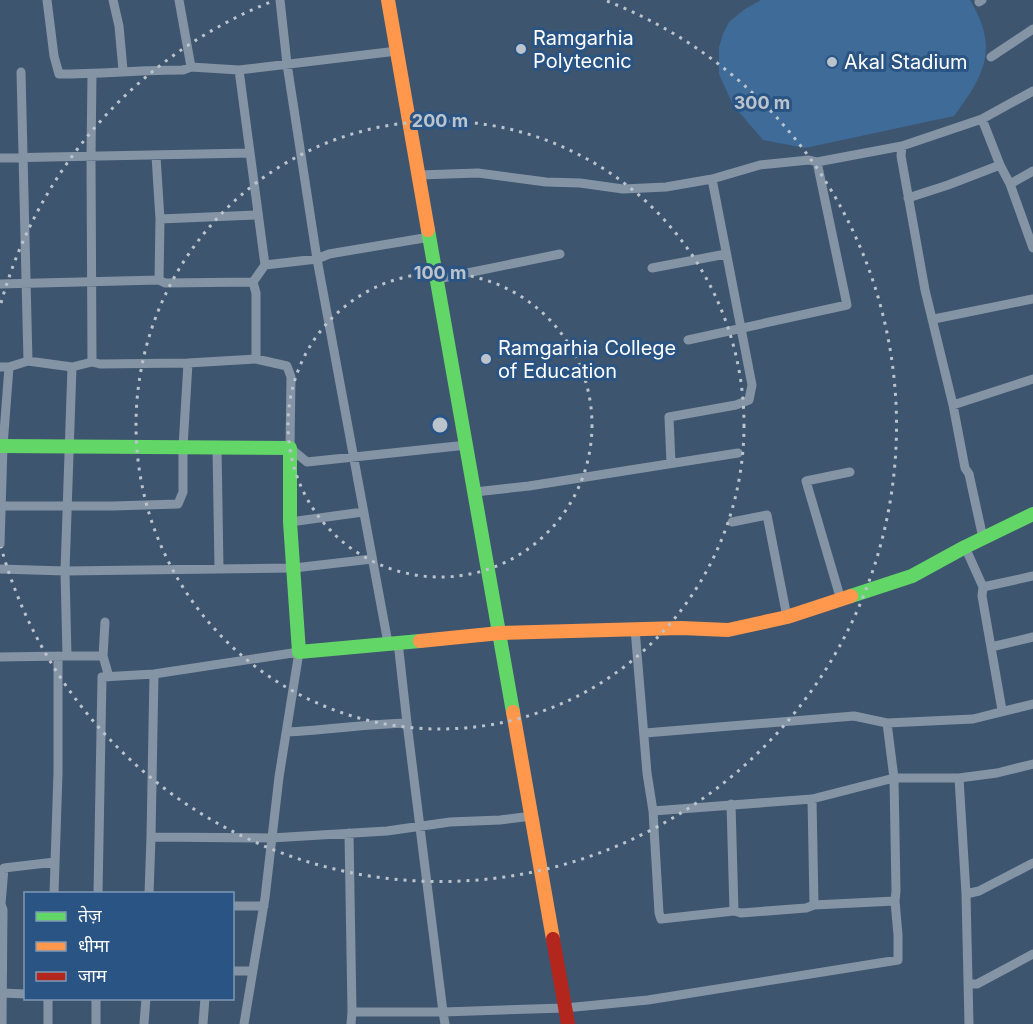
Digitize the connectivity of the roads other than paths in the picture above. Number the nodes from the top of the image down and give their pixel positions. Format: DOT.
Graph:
graph roads {
  1 [pos="47,0"];
  2 [pos="113,0"];
  3 [pos="179,0"];
  4 [pos="280,0"];
  5 [pos="388,0"];
  6 [pos="1033,29"];
  7 [pos="397,51"];
  8 [pos="991,57"];
  9 [pos="287,64"];
  10 [pos="191,67"];
  11 [pos="123,70"];
  12 [pos="238,70"];
  13 [pos="21,72"];
  14 [pos="92,74"];
  15 [pos="1033,91"];
  16 [pos="982,119"];
  17 [pos="902,146"];
  18 [pos="250,153"];
  19 [pos="156,156"];
  20 [pos="24,157"];
  21 [pos="91,157"];
  22 [pos="0,158"];
  23 [pos="817,162"];
  24 [pos="1000,165"];
  25 [pos="1033,171"];
  26 [pos="419,175"];
  27 [pos="712,179"];
  28 [pos="1010,184"];
  29 [pos="908,198"];
  30 [pos="258,215"];
  31 [pos="160,219"];
  32 [pos="430,237"];
  33 [pos="1033,248"];
  34 [pos="560,254"];
  35 [pos="726,254"];
  36 [pos="317,259"];
  37 [pos="265,265"];
  38 [pos="652,268"];
  39 [pos="438,279"];
  40 [pos="159,280"];
  41 [pos="253,282"];
  42 [pos="91,283"];
  43 [pos="26,284"];
  44 [pos="0,285"];
  45 [pos="1033,299"];
  46 [pos="934,319"];
  47 [pos="740,328"];
  48 [pos="688,340"];
  49 [pos="256,359"];
  50 [pos="28,361"];
  51 [pos="92,362"];
  52 [pos="188,363"];
  53 [pos="4,367"];
  54 [pos="72,367"];
  55 [pos="1033,379"];
  56 [pos="953,405"];
  57 [pos="466,445"];
  58 [pos="2,446"];
  59 [pos="68,446"];
  60 [pos="183,447"];
  61 [pos="217,447"];
  62 [pos="290,448"];
  63 [pos="738,453"];
  64 [pos="354,458"];
  65 [pos="671,463"];
  66 [pos="850,472"];
  67 [pos="475,492"];
  68 [pos="1,506"];
  69 [pos="66,506"];
  70 [pos="363,512"];
  71 [pos="1033,514"];
  72 [pos="291,522"];
  73 [pos="732,522"];
  74 [pos="983,538"];
  75 [pos="0,544"];
  76 [pos="965,547"];
  77 [pos="372,559"];
  78 [pos="219,568"];
  79 [pos="294,568"];
  80 [pos="0,569"];
  81 [pos="64,571"];
  82 [pos="1033,576"];
  83 [pos="983,587"];
  84 [pos="841,600"];
  85 [pos="787,617"];
  86 [pos="105,622"];
  87 [pos="635,629"];
  88 [pos="500,633"];
  89 [pos="1033,637"];
  90 [pos="393,643"];
  91 [pos="991,647"];
  92 [pos="299,651"];
  93 [pos="63,656"];
  94 [pos="103,656"];
  95 [pos="0,657"];
  96 [pos="154,674"];
  97 [pos="109,677"];
  98 [pos="1033,704"];
  99 [pos="1002,710"];
  100 [pos="407,723"];
  101 [pos="887,723"];
  102 [pos="287,732"];
  103 [pos="645,733"];
  104 [pos="1033,764"];
  105 [pos="894,778"];
  106 [pos="959,778"];
  107 [pos="812,799"];
  108 [pos="731,804"];
  109 [pos="653,811"];
  110 [pos="532,816"];
  111 [pos="421,826"];
  112 [pos="349,833"];
  113 [pos="151,837"];
  114 [pos="271,838"];
  115 [pos="55,862"];
  116 [pos="1033,863"];
  117 [pos="54,892"];
  118 [pos="98,892"];
  119 [pos="149,892"];
  120 [pos="966,894"];
  121 [pos="895,901"];
  122 [pos="0,904"];
  123 [pos="814,905"];
  124 [pos="234,906"];
  125 [pos="264,906"];
  126 [pos="734,911"];
  127 [pos="1033,954"];
  128 [pos="234,971"];
  129 [pos="252,971"];
  130 [pos="970,984"];
  131 [pos="2,993"];
  132 [pos="24,994"];
  133 [pos="48,1000"];
  134 [pos="96,1000"];
  135 [pos="146,1000"];
  136 [pos="205,1000"];
  137 [pos="565,1008"];
  138 [pos="352,1012"];
  139 [pos="443,1012"];
  140 [pos="2,1024"];
  141 [pos="48,1024"];
  142 [pos="96,1024"];
  143 [pos="144,1024"];
  144 [pos="203,1024"];
  145 [pos="244,1024"];
  146 [pos="351,1024"];
  147 [pos="446,1024"];
  148 [pos="568,1024"];
  149 [pos="969,1024"];
  1 -- 14 [label="street"];
  2 -- 11 [label="street"];
  3 -- 10 [label="street"];
  4 -- 9 [label="street"];
  5 -- 7 [label="street"];
  6 -- 8 [label="street"];
  7 -- 9 [label="street"];
  7 -- 26 [label="street"];
  9 -- 12 [label="street"];
  9 -- 36 [label="street"];
  10 -- 11 [label="street"];
  10 -- 12 [label="street"];
  11 -- 14 [label="street"];
  12 -- 18 [label="street"];
  13 -- 20 [label="street"];
  14 -- 21 [label="street"];
  15 -- 16 [label="street"];
  16 -- 17 [label="street"];
  16 -- 24 [label="street"];
  17 -- 23 [label="street"];
  17 -- 29 [label="street"];
  18 -- 19 [label="street"];
  18 -- 30 [label="street"];
  19 -- 21 [label="street"];
  19 -- 31 [label="street"];
  20 -- 21 [label="street"];
  20 -- 22 [label="street"];
  20 -- 43 [label="street"];
  21 -- 42 [label="street"];
  23 -- 27 [label="street"];
  23 -- 47 [label="street"];
  24 -- 28 [label="street"];
  24 -- 29 [label="street"];
  25 -- 28 [label="street"];
  26 -- 27 [label="street"];
  26 -- 32 [label="street"];
  27 -- 35 [label="street"];
  28 -- 33 [label="street"];
  29 -- 46 [label="street"];
  30 -- 31 [label="street"];
  30 -- 37 [label="street"];
  31 -- 40 [label="street"];
  32 -- 36 [label="street"];
  32 -- 39 [label="street"];
  34 -- 39 [label="street"];
  35 -- 38 [label="street"];
  35 -- 47 [label="street"];
  36 -- 37 [label="street"];
  36 -- 64 [label="street"];
  37 -- 41 [label="street"];
  39 -- 57 [label="street"];
  40 -- 41 [label="street"];
  40 -- 42 [label="street"];
  41 -- 49 [label="street"];
  42 -- 43 [label="street"];
  42 -- 51 [label="street"];
  43 -- 44 [label="street"];
  43 -- 50 [label="street"];
  45 -- 46 [label="street"];
  46 -- 56 [label="street"];
  47 -- 48 [label="street"];
  47 -- 65 [label="street"];
  49 -- 52 [label="street"];
  49 -- 62 [label="street"];
  50 -- 53 [label="street"];
  50 -- 54 [label="street"];
  51 -- 52 [label="street"];
  51 -- 54 [label="street"];
  52 -- 60 [label="street"];
  53 -- 58 [label="street"];
  54 -- 59 [label="street"];
  55 -- 56 [label="street"];
  56 -- 74 [label="street"];
  57 -- 64 [label="street"];
  57 -- 67 [label="street"];
  58 -- 59 [label="street"];
  58 -- 68 [label="street"];
  59 -- 60 [label="street"];
  59 -- 69 [label="street"];
  60 -- 61 [label="street"];
  60 -- 69 [label="street"];
  61 -- 62 [label="street"];
  61 -- 78 [label="street"];
  62 -- 64 [label="street"];
  62 -- 72 [label="street"];
  63 -- 65 [label="street"];
  64 -- 70 [label="street"];
  65 -- 67 [label="street"];
  66 -- 84 [label="street"];
  67 -- 88 [label="street"];
  68 -- 69 [label="street"];
  68 -- 75 [label="street"];
  69 -- 81 [label="street"];
  70 -- 72 [label="street"];
  70 -- 77 [label="street"];
  71 -- 74 [label="street"];
  72 -- 79 [label="street"];
  73 -- 85 [label="street"];
  74 -- 76 [label="street"];
  76 -- 83 [label="street"];
  76 -- 84 [label="street"];
  77 -- 79 [label="street"];
  77 -- 90 [label="street"];
  78 -- 79 [label="street"];
  78 -- 81 [label="street"];
  79 -- 92 [label="street"];
  80 -- 81 [label="street"];
  81 -- 93 [label="street"];
  82 -- 83 [label="street"];
  83 -- 91 [label="street"];
  84 -- 85 [label="street"];
  85 -- 87 [label="street"];
  86 -- 94 [label="street"];
  87 -- 88 [label="street"];
  87 -- 103 [label="street"];
  88 -- 90 [label="street"];
  88 -- 110 [label="street"];
  89 -- 91 [label="street"];
  90 -- 92 [label="street"];
  90 -- 100 [label="street"];
  91 -- 99 [label="street"];
  92 -- 96 [label="street"];
  92 -- 102 [label="street"];
  93 -- 94 [label="street"];
  93 -- 95 [label="street"];
  93 -- 115 [label="street"];
  94 -- 97 [label="street"];
  96 -- 97 [label="street"];
  96 -- 113 [label="street"];
  97 -- 118 [label="street"];
  98 -- 99 [label="street"];
  99 -- 101 [label="street"];
  100 -- 102 [label="street"];
  100 -- 111 [label="street"];
  101 -- 103 [label="street"];
  101 -- 105 [label="street"];
  102 -- 114 [label="street"];
  103 -- 109 [label="street"];
  104 -- 106 [label="street"];
  105 -- 106 [label="street"];
  105 -- 107 [label="street"];
  105 -- 121 [label="street"];
  106 -- 120 [label="street"];
  107 -- 108 [label="street"];
  107 -- 123 [label="street"];
  108 -- 109 [label="street"];
  108 -- 126 [label="street"];
  109 -- 126 [label="street"];
  110 -- 111 [label="street"];
  110 -- 137 [label="street"];
  111 -- 112 [label="street"];
  111 -- 139 [label="street"];
  112 -- 114 [label="street"];
  112 -- 138 [label="street"];
  113 -- 114 [label="street"];
  113 -- 119 [label="street"];
  114 -- 125 [label="street"];
  115 -- 117 [label="street"];
  115 -- 122 [label="street"];
  116 -- 120 [label="street"];
  120 -- 130 [label="street"];
  121 -- 123 [label="street"];
  121 -- 137 [label="street"];
  122 -- 131 [label="street"];
  123 -- 126 [label="street"];
  124 -- 125 [label="street"];
  125 -- 129 [label="street"];
  127 -- 130 [label="street"];
  128 -- 129 [label="street"];
  129 -- 145 [label="street"];
  130 -- 149 [label="street"];
  131 -- 132 [label="street"];
  131 -- 140 [label="street"];
  133 -- 141 [label="street"];
  134 -- 142 [label="street"];
  135 -- 143 [label="street"];
  136 -- 144 [label="street"];
  137 -- 139 [label="street"];
  137 -- 148 [label="street"];
  138 -- 139 [label="street"];
  138 -- 146 [label="street"];
  139 -- 147 [label="street"];
}
